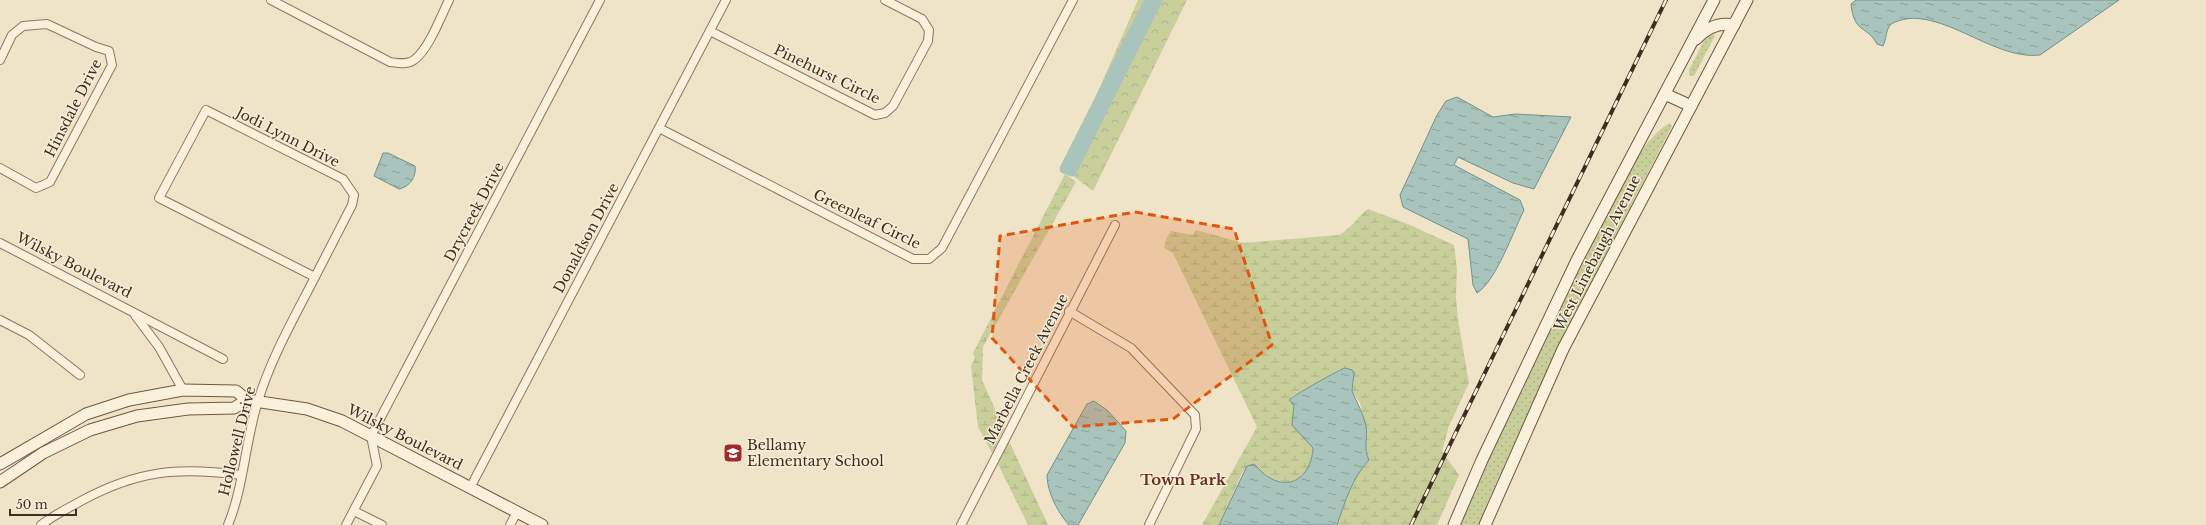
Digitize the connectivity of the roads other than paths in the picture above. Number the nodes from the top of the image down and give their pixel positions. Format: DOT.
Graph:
graph roads {
  1 [pos="271,0"];
  2 [pos="449,0"];
  3 [pos="600,0"];
  4 [pos="726,0"];
  5 [pos="885,0"];
  6 [pos="1073,0"];
  7 [pos="1714,0"];
  8 [pos="1747,0"];
  9 [pos="1734,25"];
  10 [pos="710,31"];
  11 [pos="1692,43"];
  12 [pos="0,60"];
  13 [pos="1665,94"];
  14 [pos="1691,106"];
  15 [pos="659,128"];
  16 [pos="0,168"];
  17 [pos="1115,225"];
  18 [pos="0,243"];
  19 [pos="315,277"];
  20 [pos="1069,311"];
  21 [pos="133,312"];
  22 [pos="0,320"];
  23 [pos="223,359"];
  24 [pos="80,375"];
  25 [pos="183,390"];
  26 [pos="252,401"];
  27 [pos="372,436"];
  28 [pos="1,462"];
  29 [pos="11,473"];
  30 [pos="241,475"];
  31 [pos="0,482"];
  32 [pos="470,488"];
  33 [pos="354,511"];
  34 [pos="517,512"];
  35 [pos="41,525"];
  36 [pos="228,525"];
  37 [pos="346,525"];
  38 [pos="382,525"];
  39 [pos="510,525"];
  40 [pos="542,525"];
  41 [pos="961,525"];
  42 [pos="1149,525"];
  43 [pos="1454,525"];
  44 [pos="1485,525"];
  1 -- 2 [label="street"];
  3 -- 27 [label="street, Drycreek Drive"];
  4 -- 10 [label="street, Donaldson Drive"];
  5 -- 10 [label="street, Pinehurst Circle"];
  6 -- 15 [label="street, Greenleaf Circle"];
  7 -- 11 [label="main road, West Linebaugh Avenue"];
  8 -- 9 [label="main road, West Linebaugh Avenue"];
  9 -- 11 [label="main road"];
  9 -- 14 [label="main road, West Linebaugh Avenue"];
  10 -- 15 [label="street, Donaldson Drive"];
  11 -- 13 [label="main road, West Linebaugh Avenue"];
  12 -- 16 [label="street, Hinsdale Drive"];
  13 -- 14 [label="main road"];
  13 -- 43 [label="main road, West Linebaugh Avenue"];
  14 -- 44 [label="main road, West Linebaugh Avenue"];
  15 -- 32 [label="street, Donaldson Drive"];
  17 -- 20 [label="street, Marbella Creek Avenue"];
  18 -- 21 [label="street, Wilsky Boulevard"];
  19 -- 19 [label="street, Jodi Lynn Drive"];
  19 -- 26 [label="street, Hollowell Drive"];
  20 -- 41 [label="street, Marbella Creek Avenue"];
  20 -- 42 [label="street"];
  21 -- 23 [label="street, Wilsky Boulevard"];
  21 -- 25 [label="street, Wilsky Boulevard"];
  22 -- 24 [label="street"];
  25 -- 26 [label="main road, Wilsky Boulevard"];
  25 -- 28 [label="main road, Wilsky Boulevard"];
  26 -- 27 [label="main road, Wilsky Boulevard"];
  26 -- 29 [label="main road"];
  26 -- 30 [label="street, Hollowell Drive"];
  27 -- 32 [label="main road, Wilsky Boulevard"];
  27 -- 33 [label="street"];
  28 -- 29 [label="street"];
  29 -- 31 [label="main road"];
  30 -- 35 [label="street"];
  30 -- 36 [label="street, Hollowell Drive"];
  32 -- 34 [label="main road, Wilsky Boulevard"];
  33 -- 37 [label="street"];
  33 -- 38 [label="street"];
  34 -- 39 [label="street"];
  34 -- 40 [label="main road, Wilsky Boulevard"];
}
